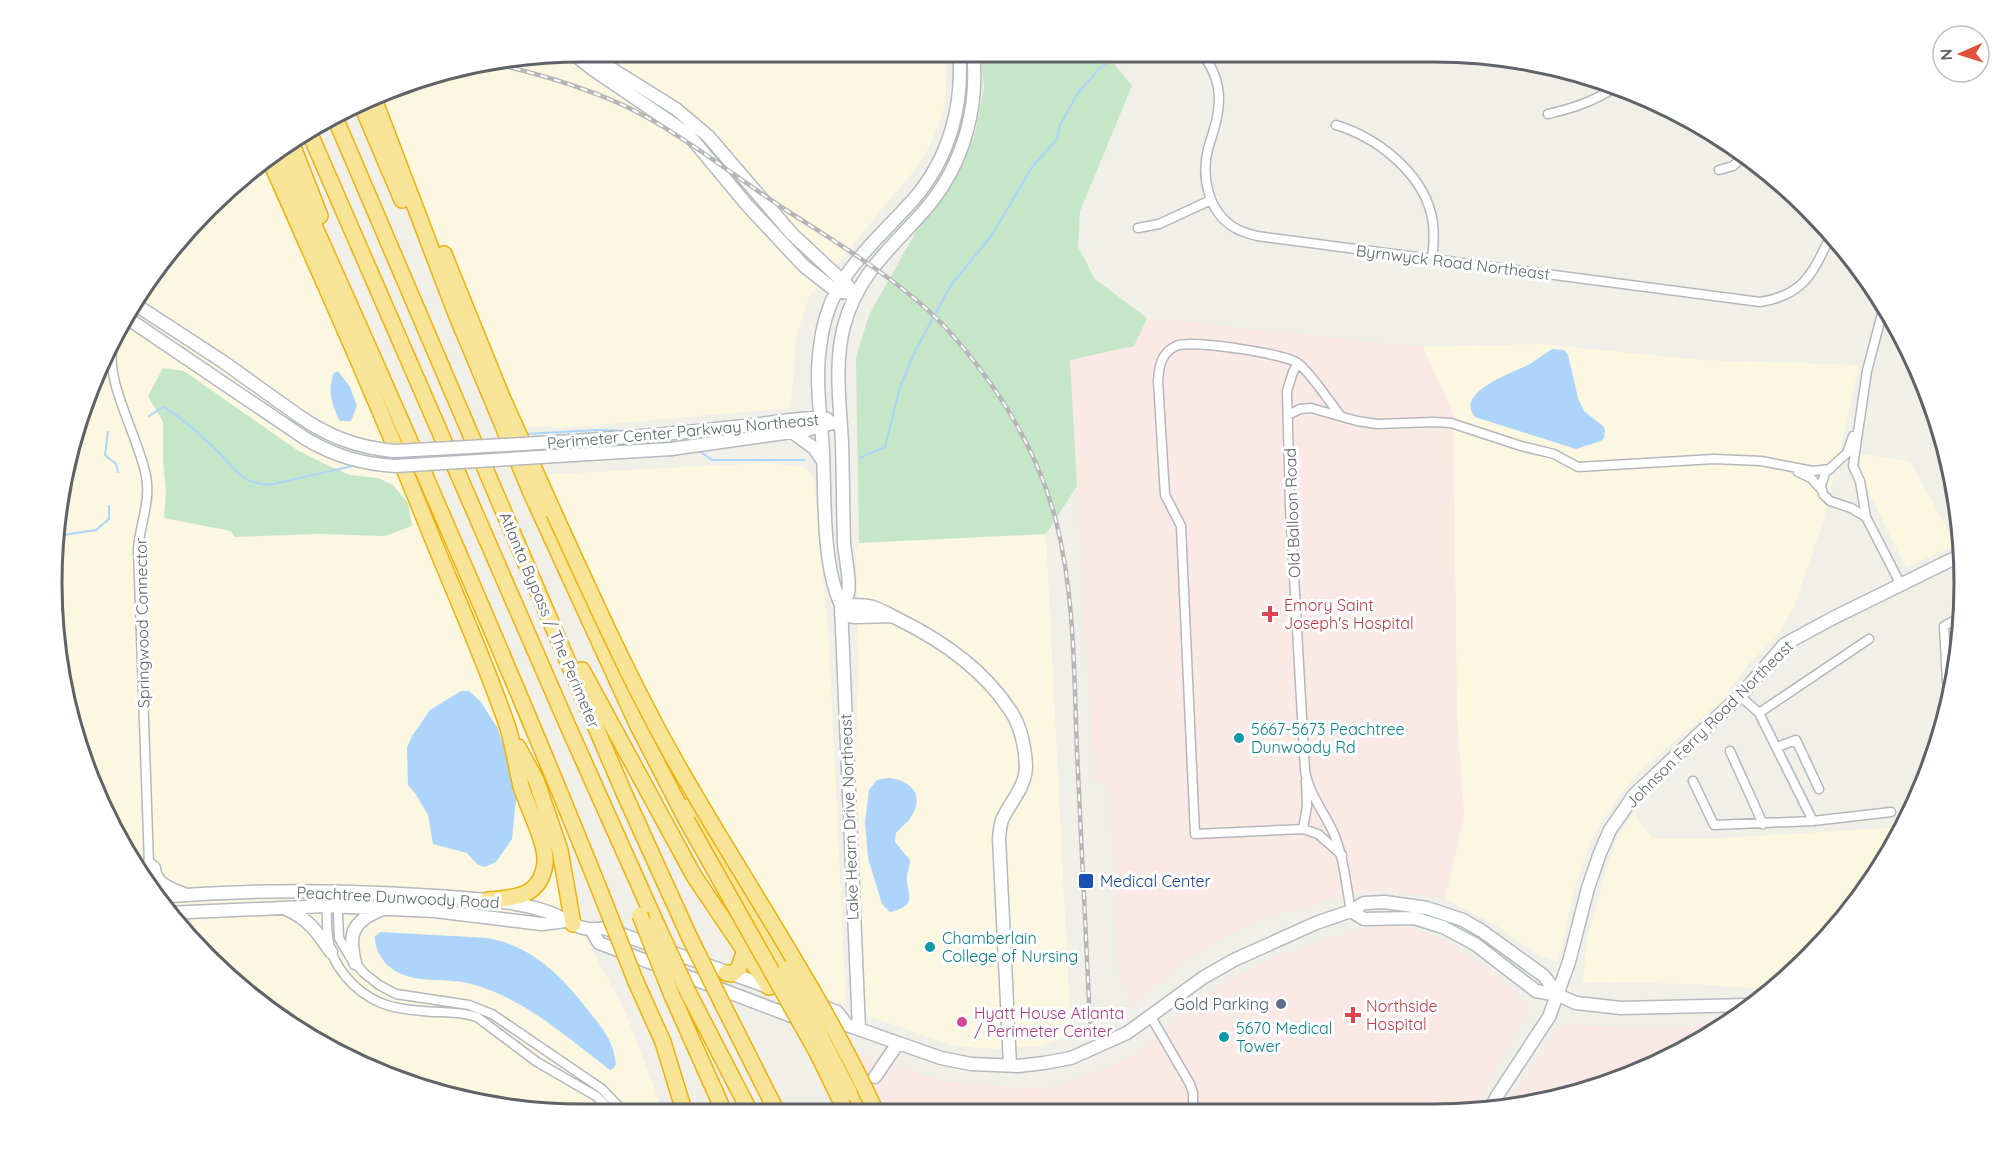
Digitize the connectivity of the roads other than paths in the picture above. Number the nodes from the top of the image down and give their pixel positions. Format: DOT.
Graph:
graph roads {
  1 [pos="584,62"];
  2 [pos="602,62"];
  3 [pos="959,62"];
  4 [pos="974,62"];
  5 [pos="1208,62"];
  6 [pos="1608,92"];
  7 [pos="384,101"];
  8 [pos="376,104"];
  9 [pos="364,110"];
  10 [pos="1548,114"];
  11 [pos="337,123"];
  12 [pos="1336,125"];
  13 [pos="312,138"];
  14 [pos="294,149"];
  15 [pos="283,156"];
  16 [pos="1738,161"];
  17 [pos="272,165"];
  18 [pos="1719,170"];
  19 [pos="1211,200"];
  20 [pos="1138,228"];
  21 [pos="1827,243"];
  22 [pos="1432,259"];
  23 [pos="840,286"];
  24 [pos="856,294"];
  25 [pos="140,307"];
  26 [pos="456,314"];
  27 [pos="1881,317"];
  28 [pos="132,321"];
  29 [pos="358,322"];
  30 [pos="112,359"];
  31 [pos="1298,363"];
  32 [pos="1288,415"];
  33 [pos="1340,415"];
  34 [pos="840,421"];
  35 [pos="1859,421"];
  36 [pos="821,422"];
  37 [pos="792,426"];
  38 [pos="823,461"];
  39 [pos="1784,466"];
  40 [pos="1832,468"];
  41 [pos="1854,469"];
  42 [pos="1822,490"];
  43 [pos="1866,517"];
  44 [pos="1953,559"];
  45 [pos="1900,585"];
  46 [pos="841,610"];
  47 [pos="1952,622"];
  48 [pos="554,627"];
  49 [pos="1869,639"];
  50 [pos="602,648"];
  51 [pos="1946,667"];
  52 [pos="1740,696"];
  53 [pos="1759,713"];
  54 [pos="509,731"];
  55 [pos="1777,747"];
  56 [pos="1730,751"];
  57 [pos="1306,775"];
  58 [pos="1692,781"];
  59 [pos="1820,789"];
  60 [pos="1891,812"];
  61 [pos="1813,821"];
  62 [pos="1763,824"];
  63 [pos="1303,830"];
  64 [pos="1342,855"];
  65 [pos="149,864"];
  66 [pos="146,869"];
  67 [pos="636,877"];
  68 [pos="332,891"];
  69 [pos="188,895"];
  70 [pos="166,896"];
  71 [pos="488,900"];
  72 [pos="332,907"];
  73 [pos="282,908"];
  74 [pos="382,909"];
  75 [pos="1351,911"];
  76 [pos="179,912"];
  77 [pos="569,922"];
  78 [pos="592,931"];
  79 [pos="745,949"];
  80 [pos="331,952"];
  81 [pos="355,963"];
  82 [pos="726,973"];
  83 [pos="769,987"];
  84 [pos="1558,995"];
  85 [pos="1738,1005"];
  86 [pos="1151,1017"];
  87 [pos="853,1027"];
  88 [pos="663,1042"];
  89 [pos="898,1043"];
  90 [pos="1004,1065"];
  91 [pos="875,1077"];
  92 [pos="1495,1100"];
  93 [pos="604,1104"];
  94 [pos="616,1104"];
  95 [pos="683,1104"];
  96 [pos="693,1104"];
  97 [pos="721,1104"];
  98 [pos="746,1104"];
  99 [pos="773,1104"];
  100 [pos="842,1104"];
  101 [pos="854,1104"];
  102 [pos="873,1104"];
  103 [pos="1193,1104"];
  1 -- 23 [label="main road"];
  2 -- 23 [label="main road"];
  3 -- 23 [label="main road, Lake Hearn Drive Northeast"];
  4 -- 24 [label="main road, Lake Hearn Drive Northeast"];
  5 -- 19 [label="street, Byrnwyck Road Northeast"];
  6 -- 10 [label="street"];
  7 -- 102 [label="highway, bridge"];
  8 -- 26 [label="highway"];
  9 -- 26 [label="highway"];
  11 -- 48 [label="highway, Atlanta Bypass / The Perimeter"];
  12 -- 22 [label="street"];
  13 -- 67 [label="highway, Atlanta Bypass / The Perimeter"];
  14 -- 29 [label="highway"];
  15 -- 29 [label="highway"];
  16 -- 18 [label="street"];
  17 -- 54 [label="highway"];
  19 -- 20 [label="street"];
  19 -- 22 [label="street, Byrnwyck Road Northeast"];
  21 -- 22 [label="street, Byrnwyck Road Northeast"];
  23 -- 24 [label="main road"];
  23 -- 36 [label="main road, Lake Hearn Drive Northeast"];
  24 -- 34 [label="main road, Lake Hearn Drive Northeast"];
  25 -- 37 [label="main road, Perimeter Center Parkway Northeast, bridge"];
  26 -- 50 [label="highway, bridge"];
  27 -- 35 [label="street"];
  28 -- 37 [label="main road, Perimeter Center Parkway Northeast, bridge"];
  29 -- 88 [label="highway, bridge"];
  30 -- 65 [label="street, Springwood Connector"];
  31 -- 32 [label="street, Old Balloon Road"];
  31 -- 33 [label="street"];
  31 -- 63 [label="street"];
  32 -- 33 [label="street"];
  32 -- 57 [label="street, Old Balloon Road"];
  33 -- 39 [label="street"];
  34 -- 36 [label="main road, Perimeter Center Parkway Northeast"];
  34 -- 46 [label="main road, Lake Hearn Drive Northeast"];
  35 -- 40 [label="street"];
  35 -- 41 [label="street"];
  36 -- 37 [label="main road, Perimeter Center Parkway Northeast"];
  36 -- 38 [label="main road, Lake Hearn Drive Northeast"];
  37 -- 38 [label="main road"];
  38 -- 46 [label="main road, Lake Hearn Drive Northeast"];
  39 -- 40 [label="street"];
  39 -- 42 [label="street"];
  40 -- 41 [label="street"];
  40 -- 42 [label="street"];
  41 -- 43 [label="street"];
  42 -- 43 [label="street"];
  43 -- 45 [label="street"];
  44 -- 45 [label="main road, Johnson Ferry Road Northeast"];
  45 -- 52 [label="main road, Johnson Ferry Road Northeast"];
  46 -- 87 [label="main road, Lake Hearn Drive Northeast"];
  46 -- 90 [label="main road"];
  47 -- 51 [label="street"];
  48 -- 79 [label="highway"];
  48 -- 99 [label="highway, Atlanta Bypass / The Perimeter, bridge"];
  49 -- 53 [label="street"];
  50 -- 100 [label="highway, bridge"];
  50 -- 101 [label="highway, bridge"];
  52 -- 53 [label="street"];
  52 -- 84 [label="main road, Johnson Ferry Road Northeast"];
  53 -- 55 [label="street"];
  54 -- 71 [label="highway"];
  54 -- 77 [label="highway"];
  55 -- 59 [label="street"];
  55 -- 61 [label="street"];
  56 -- 62 [label="street"];
  57 -- 63 [label="street"];
  57 -- 64 [label="street, Old Balloon Road"];
  58 -- 62 [label="street"];
  60 -- 61 [label="street"];
  61 -- 62 [label="street"];
  63 -- 64 [label="street"];
  64 -- 75 [label="street, Old Balloon Road"];
  65 -- 66 [label="main road"];
  65 -- 69 [label="main road"];
  67 -- 97 [label="highway, bridge"];
  67 -- 98 [label="highway, Atlanta Bypass / The Perimeter, bridge"];
  68 -- 69 [label="main road, Peachtree Dunwoody Road"];
  68 -- 71 [label="main road, Peachtree Dunwoody Road"];
  68 -- 72 [label="street"];
  69 -- 70 [label="main road, Peachtree Dunwoody Road"];
  71 -- 77 [label="main road, Peachtree Dunwoody Road"];
  72 -- 73 [label="main road, Peachtree Dunwoody Road"];
  72 -- 74 [label="main road, Peachtree Dunwoody Road"];
  72 -- 80 [label="street"];
  72 -- 81 [label="street"];
  73 -- 76 [label="main road, Peachtree Dunwoody Road"];
  73 -- 80 [label="main road"];
  74 -- 77 [label="main road, Peachtree Dunwoody Road"];
  74 -- 81 [label="main road"];
  75 -- 84 [label="main road, Peachtree Dunwoody Road"];
  75 -- 86 [label="main road, Peachtree Dunwoody Road"];
  77 -- 78 [label="main road, Peachtree Dunwoody Road"];
  78 -- 82 [label="main road, Peachtree Dunwoody Road"];
  78 -- 87 [label="main road, Peachtree Dunwoody Road"];
  79 -- 82 [label="highway"];
  79 -- 83 [label="highway"];
  80 -- 93 [label="street"];
  81 -- 94 [label="street"];
  82 -- 83 [label="main road, Peachtree Dunwoody Road"];
  83 -- 87 [label="main road, Peachtree Dunwoody Road"];
  84 -- 85 [label="main road"];
  84 -- 92 [label="main road, Johnson Ferry Road Northeast"];
  86 -- 90 [label="main road, Peachtree Dunwoody Road"];
  86 -- 103 [label="street"];
  87 -- 89 [label="main road, Peachtree Dunwoody Road"];
  88 -- 95 [label="highway"];
  88 -- 96 [label="highway"];
  89 -- 90 [label="main road, Peachtree Dunwoody Road"];
  89 -- 91 [label="main road"];
}
